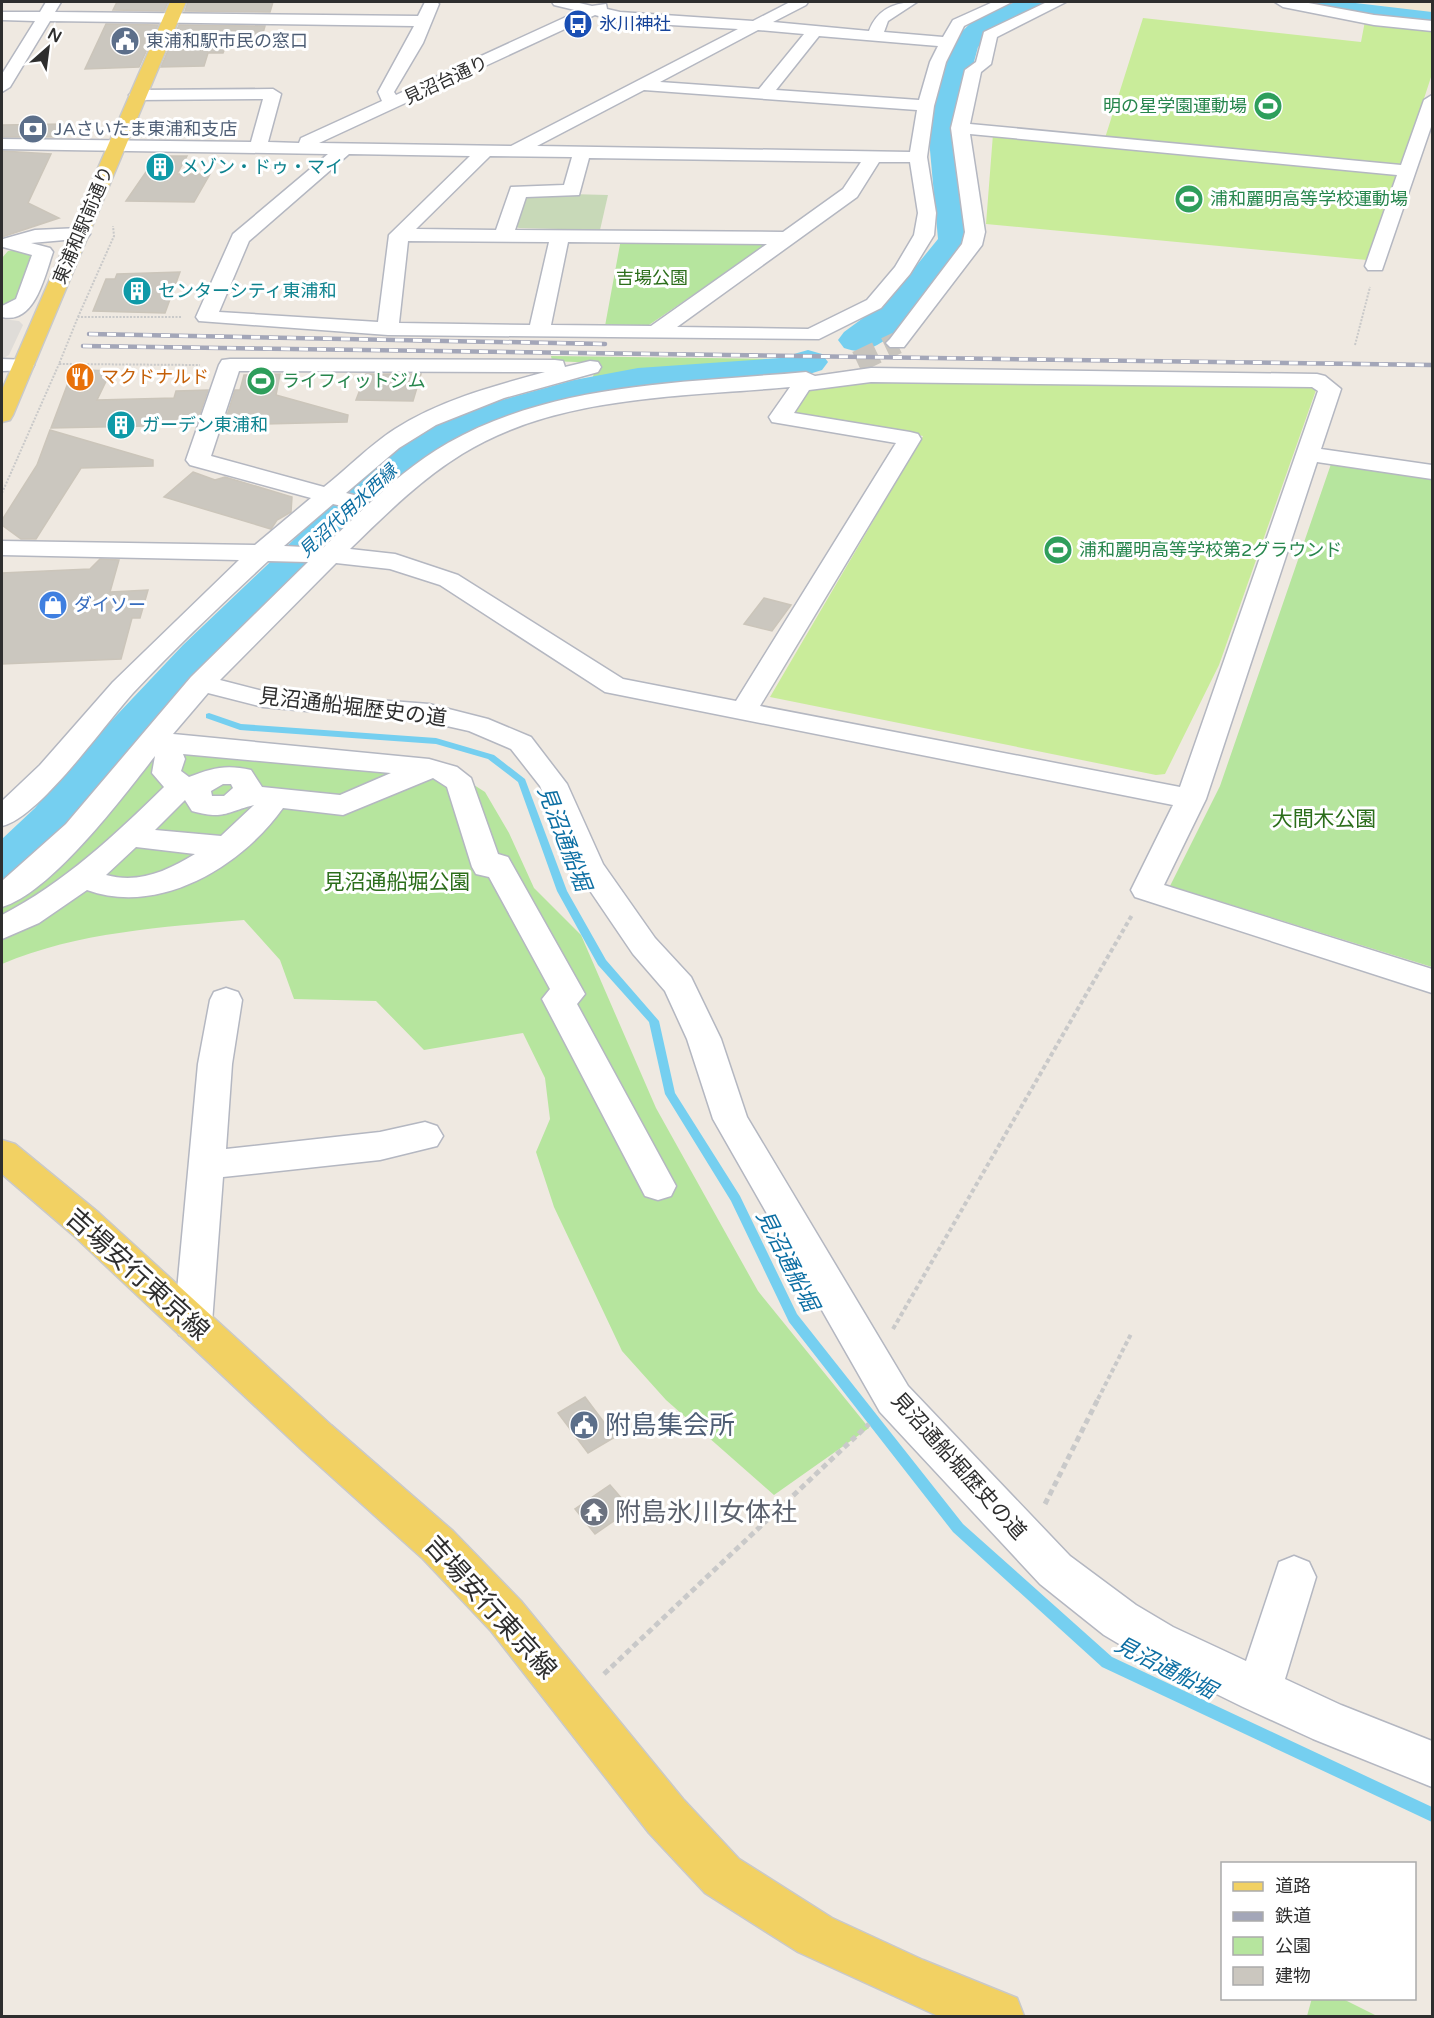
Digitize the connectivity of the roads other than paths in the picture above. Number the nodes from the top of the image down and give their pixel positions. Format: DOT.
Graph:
graph roads {
  1 [pos="54,2"];
  2 [pos="178,2"];
  3 [pos="317,2"];
  4 [pos="432,2"];
  5 [pos="559,2"];
  6 [pos="613,2"];
  7 [pos="801,2"];
  8 [pos="910,2"];
  9 [pos="1004,2"];
  10 [pos="1058,2"];
  11 [pos="1283,2"];
  12 [pos="591,11"];
  13 [pos="2,16"];
  14 [pos="43,17"];
  15 [pos="171,19"];
  16 [pos="313,20"];
  17 [pos="424,21"];
  18 [pos="1432,26"];
  19 [pos="751,27"];
  20 [pos="813,33"];
  21 [pos="874,37"];
  22 [pos="946,42"];
  23 [pos="2,55"];
  24 [pos="20,56"];
  25 [pos="638,86"];
  26 [pos="2,87"];
  27 [pos="764,94"];
  28 [pos="137,95"];
  29 [pos="1432,100"];
  30 [pos="396,103"];
  31 [pos="926,106"];
  32 [pos="960,128"];
  33 [pos="2,144"];
  34 [pos="115,146"];
  35 [pos="267,148"];
  36 [pos="344,149"];
  37 [pos="485,151"];
  38 [pos="513,151"];
  39 [pos="582,152"];
  40 [pos="874,156"];
  41 [pos="918,157"];
  42 [pos="1408,171"];
  43 [pos="927,213"];
  44 [pos="971,215"];
  45 [pos="80,234"];
  46 [pos="399,235"];
  47 [pos="504,236"];
  48 [pos="560,236"];
  49 [pos="786,238"];
  50 [pos="6,244"];
  51 [pos="1375,266"];
  52 [pos="4,312"];
  53 [pos="46,312"];
  54 [pos="388,329"];
  55 [pos="539,332"];
  56 [pos="655,333"];
  57 [pos="897,343"];
  58 [pos="857,362"];
  59 [pos="12,365"];
  60 [pos="803,382"];
  61 [pos="2,415"];
  62 [pos="1309,453"];
  63 [pos="1432,472"];
  64 [pos="328,495"];
  65 [pos="377,508"];
  66 [pos="2,549"];
  67 [pos="263,553"];
  68 [pos="328,556"];
  69 [pos="201,683"];
  70 [pos="743,712"];
  71 [pos="429,768"];
  72 [pos="190,786"];
  73 [pos="275,798"];
  74 [pos="1191,799"];
  75 [pos="2,816"];
  76 [pos="131,837"];
  77 [pos="227,847"];
  78 [pos="84,878"];
  79 [pos="2,896"];
  80 [pos="2,928"];
  81 [pos="1432,981"];
  82 [pos="226,1000"];
  83 [pos="425,1136"];
  84 [pos="2,1154"];
  85 [pos="208,1165"];
  86 [pos="658,1186"];
  87 [pos="193,1323"];
  88 [pos="1294,1577"];
  89 [pos="1259,1690"];
  90 [pos="1432,1764"];
  91 [pos="999,2016"];
  1 -- 14 [label="street"];
  2 -- 15 [label="main road, 東浦和駅前通り"];
  3 -- 16 [label="street"];
  4 -- 17 [label="street"];
  5 -- 12 [label="street"];
  6 -- 12 [label="street, 見沼台通り"];
  7 -- 19 [label="street"];
  8 -- 21 [label="street"];
  9 -- 22 [label="street"];
  10 -- 32 [label="street"];
  11 -- 18 [label="street"];
  12 -- 19 [label="street"];
  12 -- 30 [label="street, 見沼台通り"];
  13 -- 14 [label="street"];
  14 -- 15 [label="street"];
  14 -- 24 [label="street"];
  15 -- 16 [label="street"];
  15 -- 28 [label="main road, 東浦和駅前通り"];
  16 -- 17 [label="street"];
  17 -- 30 [label="street"];
  19 -- 20 [label="street"];
  19 -- 25 [label="street"];
  20 -- 21 [label="street"];
  20 -- 27 [label="street"];
  21 -- 22 [label="street"];
  22 -- 31 [label="street"];
  23 -- 24 [label="street"];
  24 -- 26 [label="street"];
  25 -- 27 [label="street"];
  25 -- 38 [label="street"];
  27 -- 31 [label="street"];
  28 -- 34 [label="main road, 東浦和駅前通り"];
  28 -- 35 [label="street"];
  29 -- 42 [label="street"];
  30 -- 35 [label="street, 見沼台通り"];
  31 -- 41 [label="street"];
  32 -- 42 [label="street"];
  32 -- 44 [label="street"];
  33 -- 34 [label="street"];
  34 -- 35 [label="street"];
  34 -- 45 [label="main road, 東浦和駅前通り"];
  35 -- 36 [label="street"];
  36 -- 37 [label="street"];
  36 -- 54 [label="street"];
  37 -- 38 [label="street"];
  37 -- 46 [label="street"];
  38 -- 39 [label="street"];
  39 -- 40 [label="street"];
  39 -- 47 [label="street"];
  40 -- 41 [label="street"];
  40 -- 49 [label="street"];
  41 -- 43 [label="street"];
  42 -- 51 [label="street"];
  43 -- 44 [label="street"];
  43 -- 56 [label="street"];
  44 -- 57 [label="street"];
  45 -- 50 [label="street"];
  45 -- 53 [label="main road, 東浦和駅前通り"];
  46 -- 47 [label="street"];
  46 -- 54 [label="street"];
  47 -- 48 [label="street"];
  48 -- 49 [label="street"];
  48 -- 55 [label="street"];
  49 -- 56 [label="street"];
  50 -- 52 [label="street"];
  52 -- 53 [label="street"];
  53 -- 59 [label="main road, 東浦和駅前通り"];
  54 -- 55 [label="street"];
  55 -- 56 [label="street"];
  58 -- 60 [label="street"];
  59 -- 61 [label="main road, 東浦和駅前通り"];
  60 -- 62 [label="street"];
  60 -- 65 [label="street"];
  60 -- 70 [label="street"];
  62 -- 63 [label="street"];
  62 -- 74 [label="street"];
  64 -- 64 [label="street"];
  64 -- 65 [label="street"];
  64 -- 67 [label="street"];
  65 -- 68 [label="street"];
  66 -- 67 [label="street"];
  67 -- 68 [label="street"];
  67 -- 75 [label="street"];
  68 -- 69 [label="street"];
  68 -- 70 [label="street"];
  69 -- 79 [label="street"];
  69 -- 89 [label="street, 見沼通船堀歴史の道"];
  70 -- 74 [label="street"];
  71 -- 72 [label="street"];
  71 -- 73 [label="street"];
  71 -- 86 [label="street"];
  72 -- 73 [label="street"];
  72 -- 76 [label="street"];
  73 -- 77 [label="street"];
  74 -- 81 [label="street"];
  76 -- 77 [label="street"];
  76 -- 78 [label="street"];
  77 -- 78 [label="street"];
  78 -- 80 [label="street"];
  82 -- 85 [label="street"];
  83 -- 85 [label="street"];
  84 -- 87 [label="main road, 吉場安行東京線"];
  85 -- 87 [label="street"];
  87 -- 91 [label="main road, 吉場安行東京線"];
  88 -- 89 [label="street"];
  89 -- 90 [label="street, 見沼通船堀歴史の道"];
}
